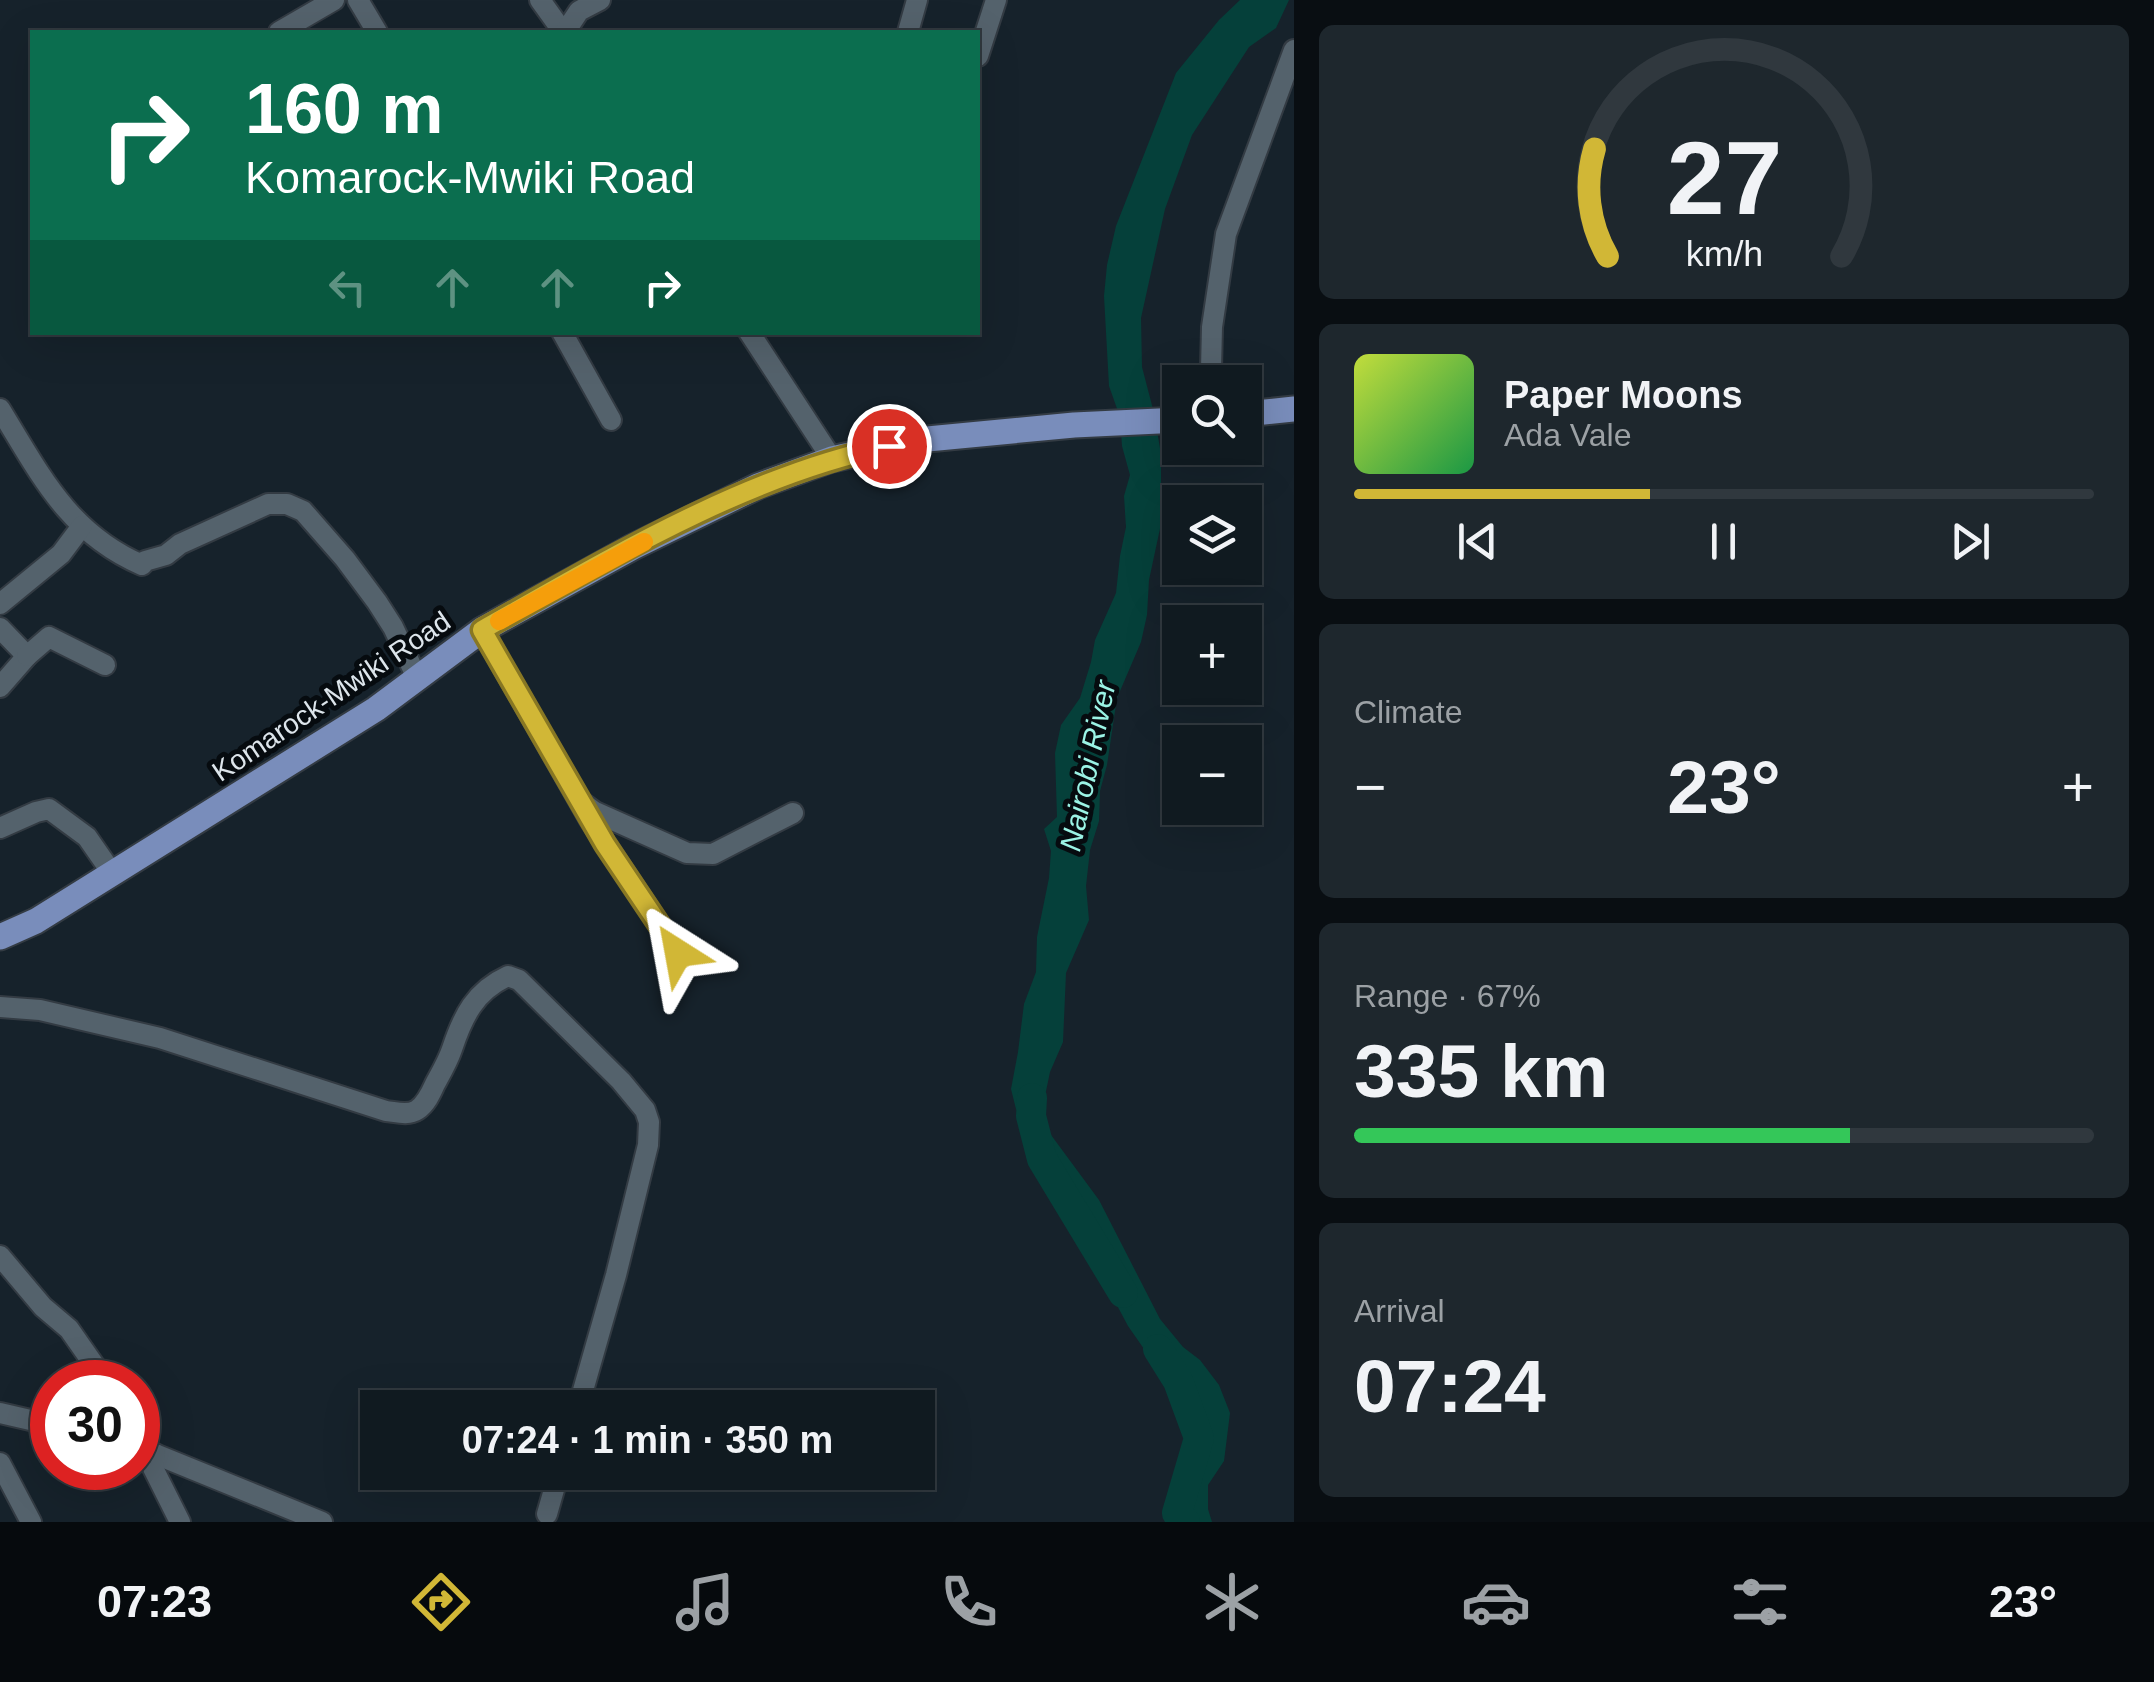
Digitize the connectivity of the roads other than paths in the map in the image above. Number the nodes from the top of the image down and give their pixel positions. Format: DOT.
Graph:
graph roads {
  1 [pos="334,0"];
  2 [pos="358,0"];
  3 [pos="540,0"];
  4 [pos="600,0"];
  5 [pos="918,0"];
  6 [pos="996,0"];
  7 [pos="282,30"];
  8 [pos="377,30"];
  9 [pos="562,30"];
  10 [pos="565,30"];
  11 [pos="909,30"];
  12 [pos="980,50"];
  13 [pos="1294,50"];
  14 [pos="564,335"];
  15 [pos="751,335"];
  16 [pos="1211,365"];
  17 [pos="0,409"];
  18 [pos="1294,409"];
  19 [pos="1262,412"];
  20 [pos="612,420"];
  21 [pos="1162,421"];
  22 [pos="832,460"];
  23 [pos="82,526"];
  24 [pos="0,604"];
  25 [pos="0,628"];
  26 [pos="482,630"];
  27 [pos="27,656"];
  28 [pos="106,664"];
  29 [pos="418,680"];
  30 [pos="0,687"];
  31 [pos="582,803"];
  32 [pos="792,813"];
  33 [pos="0,828"];
  34 [pos="112,873"];
  35 [pos="0,937"];
  36 [pos="678,953"];
  37 [pos="0,1008"];
  38 [pos="0,1256"];
  39 [pos="90,1360"];
  40 [pos="583,1390"];
  41 [pos="0,1413"];
  42 [pos="30,1420"];
  43 [pos="160,1455"];
  44 [pos="0,1463"];
  45 [pos="160,1480"];
  46 [pos="553,1490"];
  47 [pos="546,1514"];
  48 [pos="31,1522"];
  49 [pos="180,1522"];
  50 [pos="322,1522"];
  1 -- 7 [label="street"];
  2 -- 8 [label="street"];
  3 -- 9 [label="street"];
  4 -- 10 [label="street"];
  5 -- 11 [label="street"];
  6 -- 12 [label="street"];
  13 -- 16 [label="street"];
  14 -- 20 [label="street"];
  15 -- 22 [label="street"];
  17 -- 23 [label="street"];
  18 -- 19 [label="main road"];
  21 -- 22 [label="main road, Komarock-Mwiki Road"];
  22 -- 26 [label="main road, Komarock-Mwiki Road"];
  23 -- 24 [label="street"];
  23 -- 29 [label="street"];
  25 -- 27 [label="street"];
  26 -- 29 [label="main road, Komarock-Mwiki Road"];
  26 -- 31 [label="street"];
  27 -- 28 [label="street"];
  27 -- 30 [label="street"];
  29 -- 34 [label="main road, Komarock-Mwiki Road"];
  31 -- 32 [label="street"];
  31 -- 36 [label="street"];
  33 -- 34 [label="street"];
  34 -- 35 [label="main road, Komarock-Mwiki Road"];
  37 -- 40 [label="street"];
  38 -- 39 [label="street"];
  41 -- 42 [label="street"];
  43 -- 50 [label="street"];
  44 -- 48 [label="street"];
  45 -- 49 [label="street"];
  46 -- 47 [label="street"];
}
